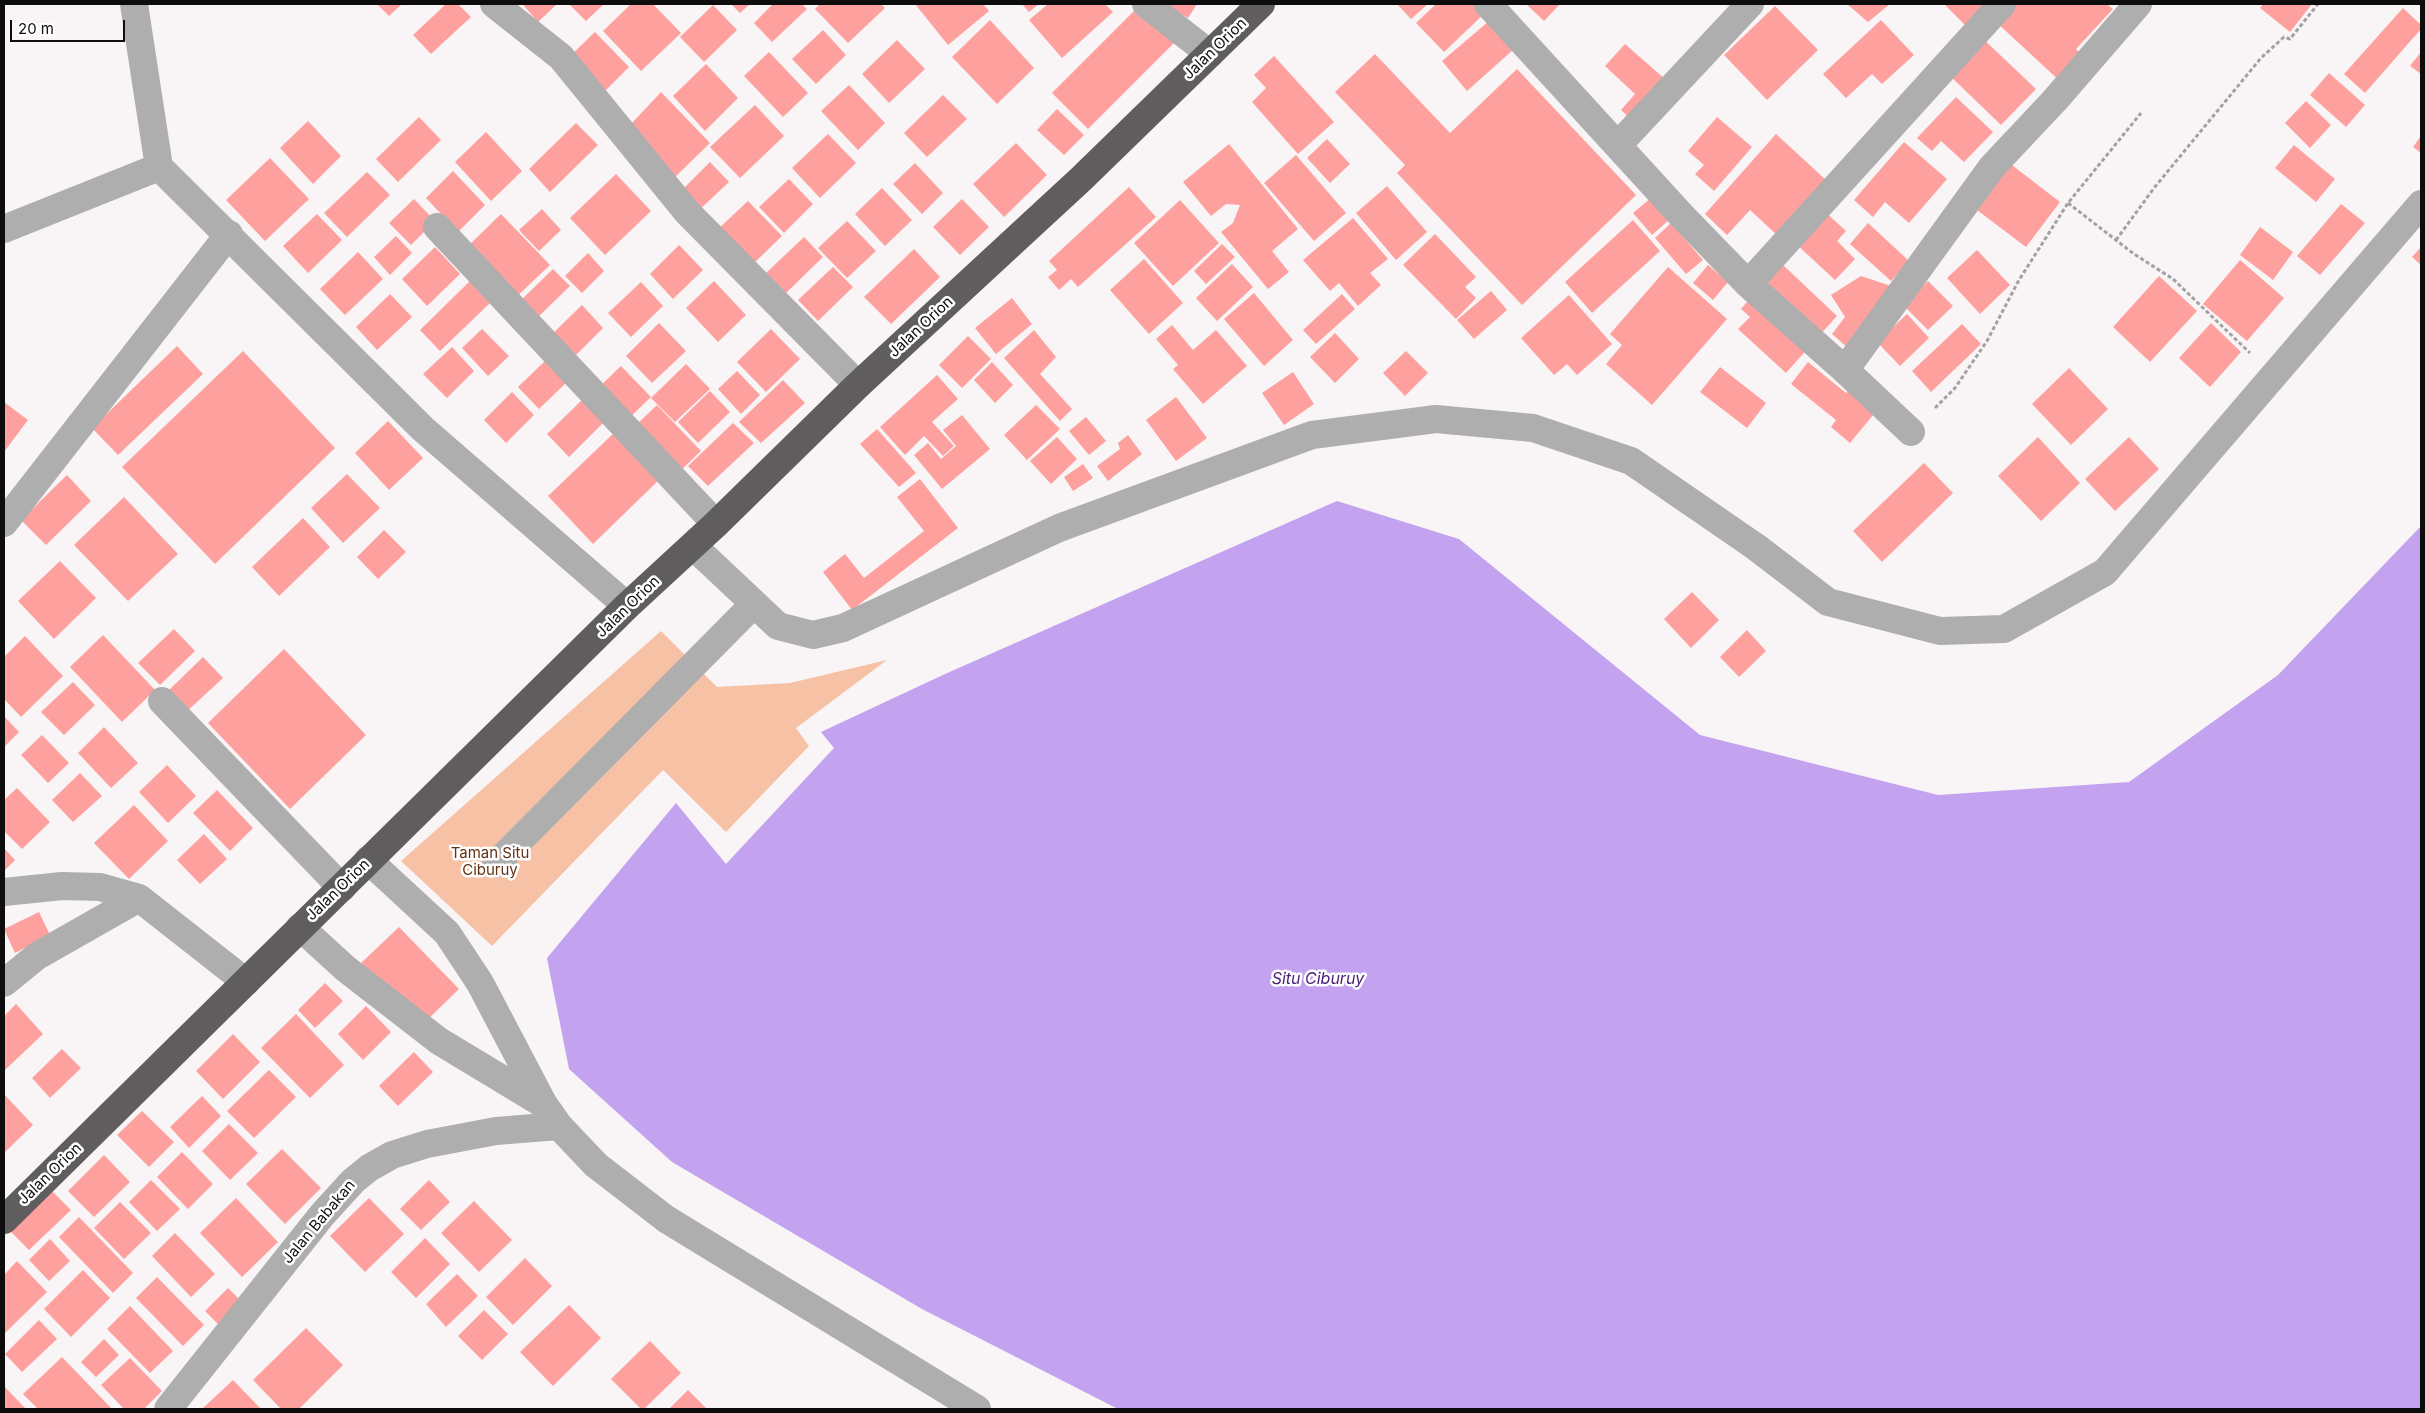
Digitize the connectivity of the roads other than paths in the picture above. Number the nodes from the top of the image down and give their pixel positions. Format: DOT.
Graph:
graph roads {
  1 [pos="134,4"];
  2 [pos="494,4"];
  3 [pos="1146,4"];
  4 [pos="1261,4"];
  5 [pos="1488,4"];
  6 [pos="1750,4"];
  7 [pos="2002,4"];
  8 [pos="2138,4"];
  9 [pos="1210,54"];
  10 [pos="1618,145"];
  11 [pos="159,167"];
  12 [pos="2421,204"];
  13 [pos="437,227"];
  14 [pos="4,229"];
  15 [pos="229,234"];
  16 [pos="1748,284"];
  17 [pos="1845,370"];
  18 [pos="858,385"];
  19 [pos="1911,432"];
  20 [pos="4,523"];
  21 [pos="716,524"];
  22 [pos="693,546"];
  23 [pos="754,604"];
  24 [pos="627,606"];
  25 [pos="162,701"];
  26 [pos="368,860"];
  27 [pos="496,864"];
  28 [pos="342,888"];
  29 [pos="4,892"];
  30 [pos="139,898"];
  31 [pos="300,927"];
  32 [pos="246,982"];
  33 [pos="4,983"];
  34 [pos="543,1103"];
  35 [pos="559,1126"];
  36 [pos="4,1220"];
  37 [pos="168,1409"];
  38 [pos="977,1409"];
  1 -- 11 [label="street"];
  2 -- 18 [label="street"];
  3 -- 9 [label="street"];
  4 -- 9 [label="highway, Jalan Orion"];
  5 -- 10 [label="street"];
  6 -- 10 [label="street"];
  7 -- 16 [label="street"];
  8 -- 17 [label="street"];
  9 -- 18 [label="highway, Jalan Orion"];
  10 -- 16 [label="street"];
  11 -- 14 [label="street"];
  11 -- 15 [label="street"];
  12 -- 23 [label="street"];
  13 -- 21 [label="street"];
  15 -- 20 [label="street"];
  15 -- 24 [label="street"];
  16 -- 17 [label="street"];
  17 -- 19 [label="street"];
  18 -- 21 [label="highway, Jalan Orion"];
  21 -- 22 [label="highway, Jalan Orion"];
  22 -- 23 [label="street"];
  22 -- 24 [label="highway, Jalan Orion"];
  23 -- 27 [label="street"];
  24 -- 26 [label="highway, Jalan Orion"];
  25 -- 28 [label="street"];
  26 -- 28 [label="highway, Jalan Orion"];
  26 -- 34 [label="street"];
  28 -- 31 [label="highway, Jalan Orion"];
  29 -- 30 [label="street"];
  30 -- 32 [label="street"];
  30 -- 33 [label="street"];
  31 -- 32 [label="highway, Jalan Orion"];
  31 -- 34 [label="street"];
  32 -- 36 [label="highway, Jalan Orion"];
  34 -- 35 [label="street"];
  35 -- 37 [label="street, Jalan Babakan"];
  35 -- 38 [label="street"];
}
